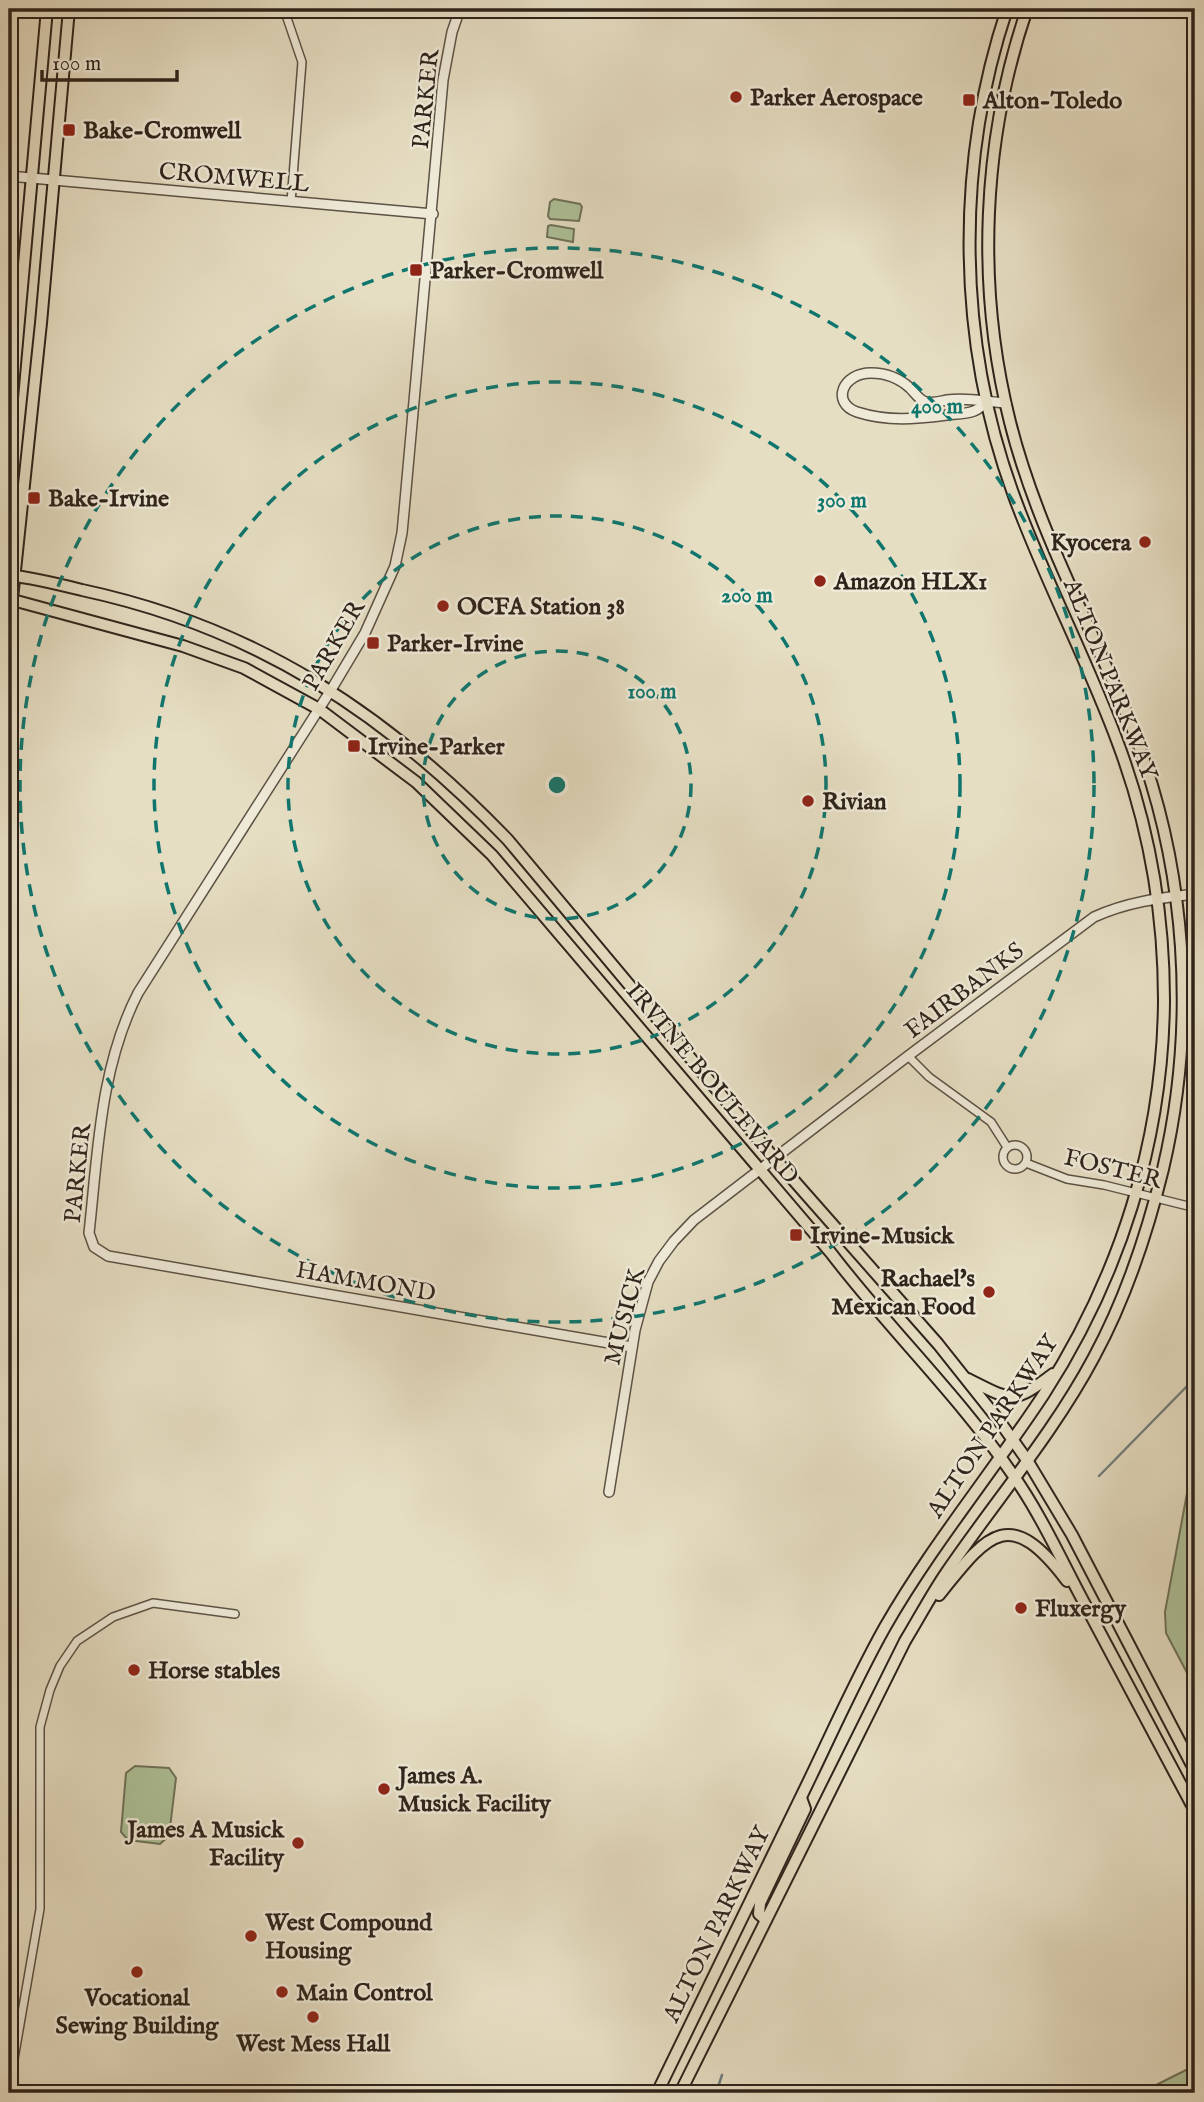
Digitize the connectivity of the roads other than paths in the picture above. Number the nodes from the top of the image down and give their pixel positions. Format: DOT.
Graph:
graph roads {
  1 [pos="47,9"];
  2 [pos="69,9"];
  3 [pos="287,9"];
  4 [pos="460,9"];
  5 [pos="1007,9"];
  6 [pos="1027,9"];
  7 [pos="9,176"];
  8 [pos="32,178"];
  9 [pos="53,180"];
  10 [pos="291,202"];
  11 [pos="433,214"];
  12 [pos="987,402"];
  13 [pos="1006,403"];
  14 [pos="9,431"];
  15 [pos="12,575"];
  16 [pos="10,599"];
  17 [pos="9,638"];
  18 [pos="331,690"];
  19 [pos="319,709"];
  20 [pos="1195,894"];
  21 [pos="1176,896"];
  22 [pos="1157,898"];
  23 [pos="908,1056"];
  24 [pos="1007,1147"];
  25 [pos="774,1158"];
  26 [pos="1026,1164"];
  27 [pos="759,1170"];
  28 [pos="1137,1194"];
  29 [pos="1155,1198"];
  30 [pos="1192,1207"];
  31 [pos="94,1247"];
  32 [pos="632,1347"];
  33 [pos="1059,1370"];
  34 [pos="965,1378"];
  35 [pos="1012,1439"];
  36 [pos="1000,1456"];
  37 [pos="1027,1460"];
  38 [pos="1015,1477"];
  39 [pos="609,1492"];
  40 [pos="1086,1606"];
  41 [pos="235,1614"];
  42 [pos="915,1625"];
  43 [pos="1195,1772"];
  44 [pos="801,1798"];
  45 [pos="1195,1811"];
  46 [pos="766,1920"];
  47 [pos="10,2082"];
  48 [pos="657,2093"];
  49 [pos="680,2093"];
  1 -- 8 [label="main road"];
  2 -- 9 [label="main road"];
  3 -- 10 [label="street"];
  4 -- 11 [label="street, PARKER"];
  5 -- 12 [label="main road, ALTON PARKWAY"];
  6 -- 13 [label="main road, ALTON PARKWAY"];
  7 -- 8 [label="street, CROMWELL"];
  8 -- 9 [label="street, CROMWELL"];
  8 -- 14 [label="main road"];
  9 -- 10 [label="street, CROMWELL"];
  9 -- 15 [label="main road"];
  10 -- 11 [label="street, CROMWELL"];
  11 -- 18 [label="street, PARKER"];
  12 -- 12 [label="street"];
  12 -- 13 [label="street"];
  12 -- 22 [label="main road, ALTON PARKWAY"];
  13 -- 21 [label="main road, ALTON PARKWAY"];
  15 -- 16 [label="main road"];
  15 -- 18 [label="main road, IRVINE BOULEVARD"];
  16 -- 17 [label="main road"];
  16 -- 19 [label="main road, IRVINE BOULEVARD"];
  18 -- 19 [label="street, PARKER"];
  18 -- 25 [label="main road, IRVINE BOULEVARD"];
  19 -- 27 [label="main road, IRVINE BOULEVARD"];
  19 -- 31 [label="street, PARKER"];
  20 -- 21 [label="street, FAIRBANKS"];
  21 -- 22 [label="street, FAIRBANKS"];
  21 -- 29 [label="main road, ALTON PARKWAY"];
  22 -- 23 [label="street, FAIRBANKS"];
  22 -- 28 [label="main road, ALTON PARKWAY"];
  23 -- 24 [label="street"];
  23 -- 25 [label="street, FAIRBANKS"];
  24 -- 26 [label="street"];
  24 -- 26 [label="street"];
  25 -- 27 [label="street, MUSICK"];
  25 -- 34 [label="main road, IRVINE BOULEVARD"];
  26 -- 28 [label="street, FOSTER"];
  27 -- 32 [label="street, MUSICK"];
  27 -- 36 [label="main road, IRVINE BOULEVARD"];
  28 -- 29 [label="street, FOSTER"];
  28 -- 33 [label="main road, ALTON PARKWAY"];
  29 -- 30 [label="street, FOSTER"];
  29 -- 37 [label="main road, ALTON PARKWAY"];
  31 -- 32 [label="street, HAMMOND"];
  32 -- 39 [label="street, MUSICK"];
  33 -- 34 [label="main road"];
  33 -- 35 [label="main road, ALTON PARKWAY"];
  34 -- 35 [label="main road, IRVINE BOULEVARD"];
  35 -- 36 [label="main road, ALTON PARKWAY"];
  35 -- 37 [label="main road, IRVINE BOULEVARD"];
  36 -- 38 [label="main road, IRVINE BOULEVARD"];
  36 -- 44 [label="main road, ALTON PARKWAY"];
  37 -- 38 [label="main road, ALTON PARKWAY"];
  37 -- 43 [label="main road, IRVINE BOULEVARD"];
  38 -- 40 [label="main road, IRVINE BOULEVARD"];
  38 -- 42 [label="main road, ALTON PARKWAY"];
  40 -- 42 [label="main road"];
  40 -- 45 [label="main road, IRVINE BOULEVARD"];
  41 -- 47 [label="street"];
  42 -- 46 [label="main road, ALTON PARKWAY"];
  44 -- 46 [label="main road"];
  44 -- 48 [label="main road, ALTON PARKWAY"];
  46 -- 49 [label="main road, ALTON PARKWAY"];
}
